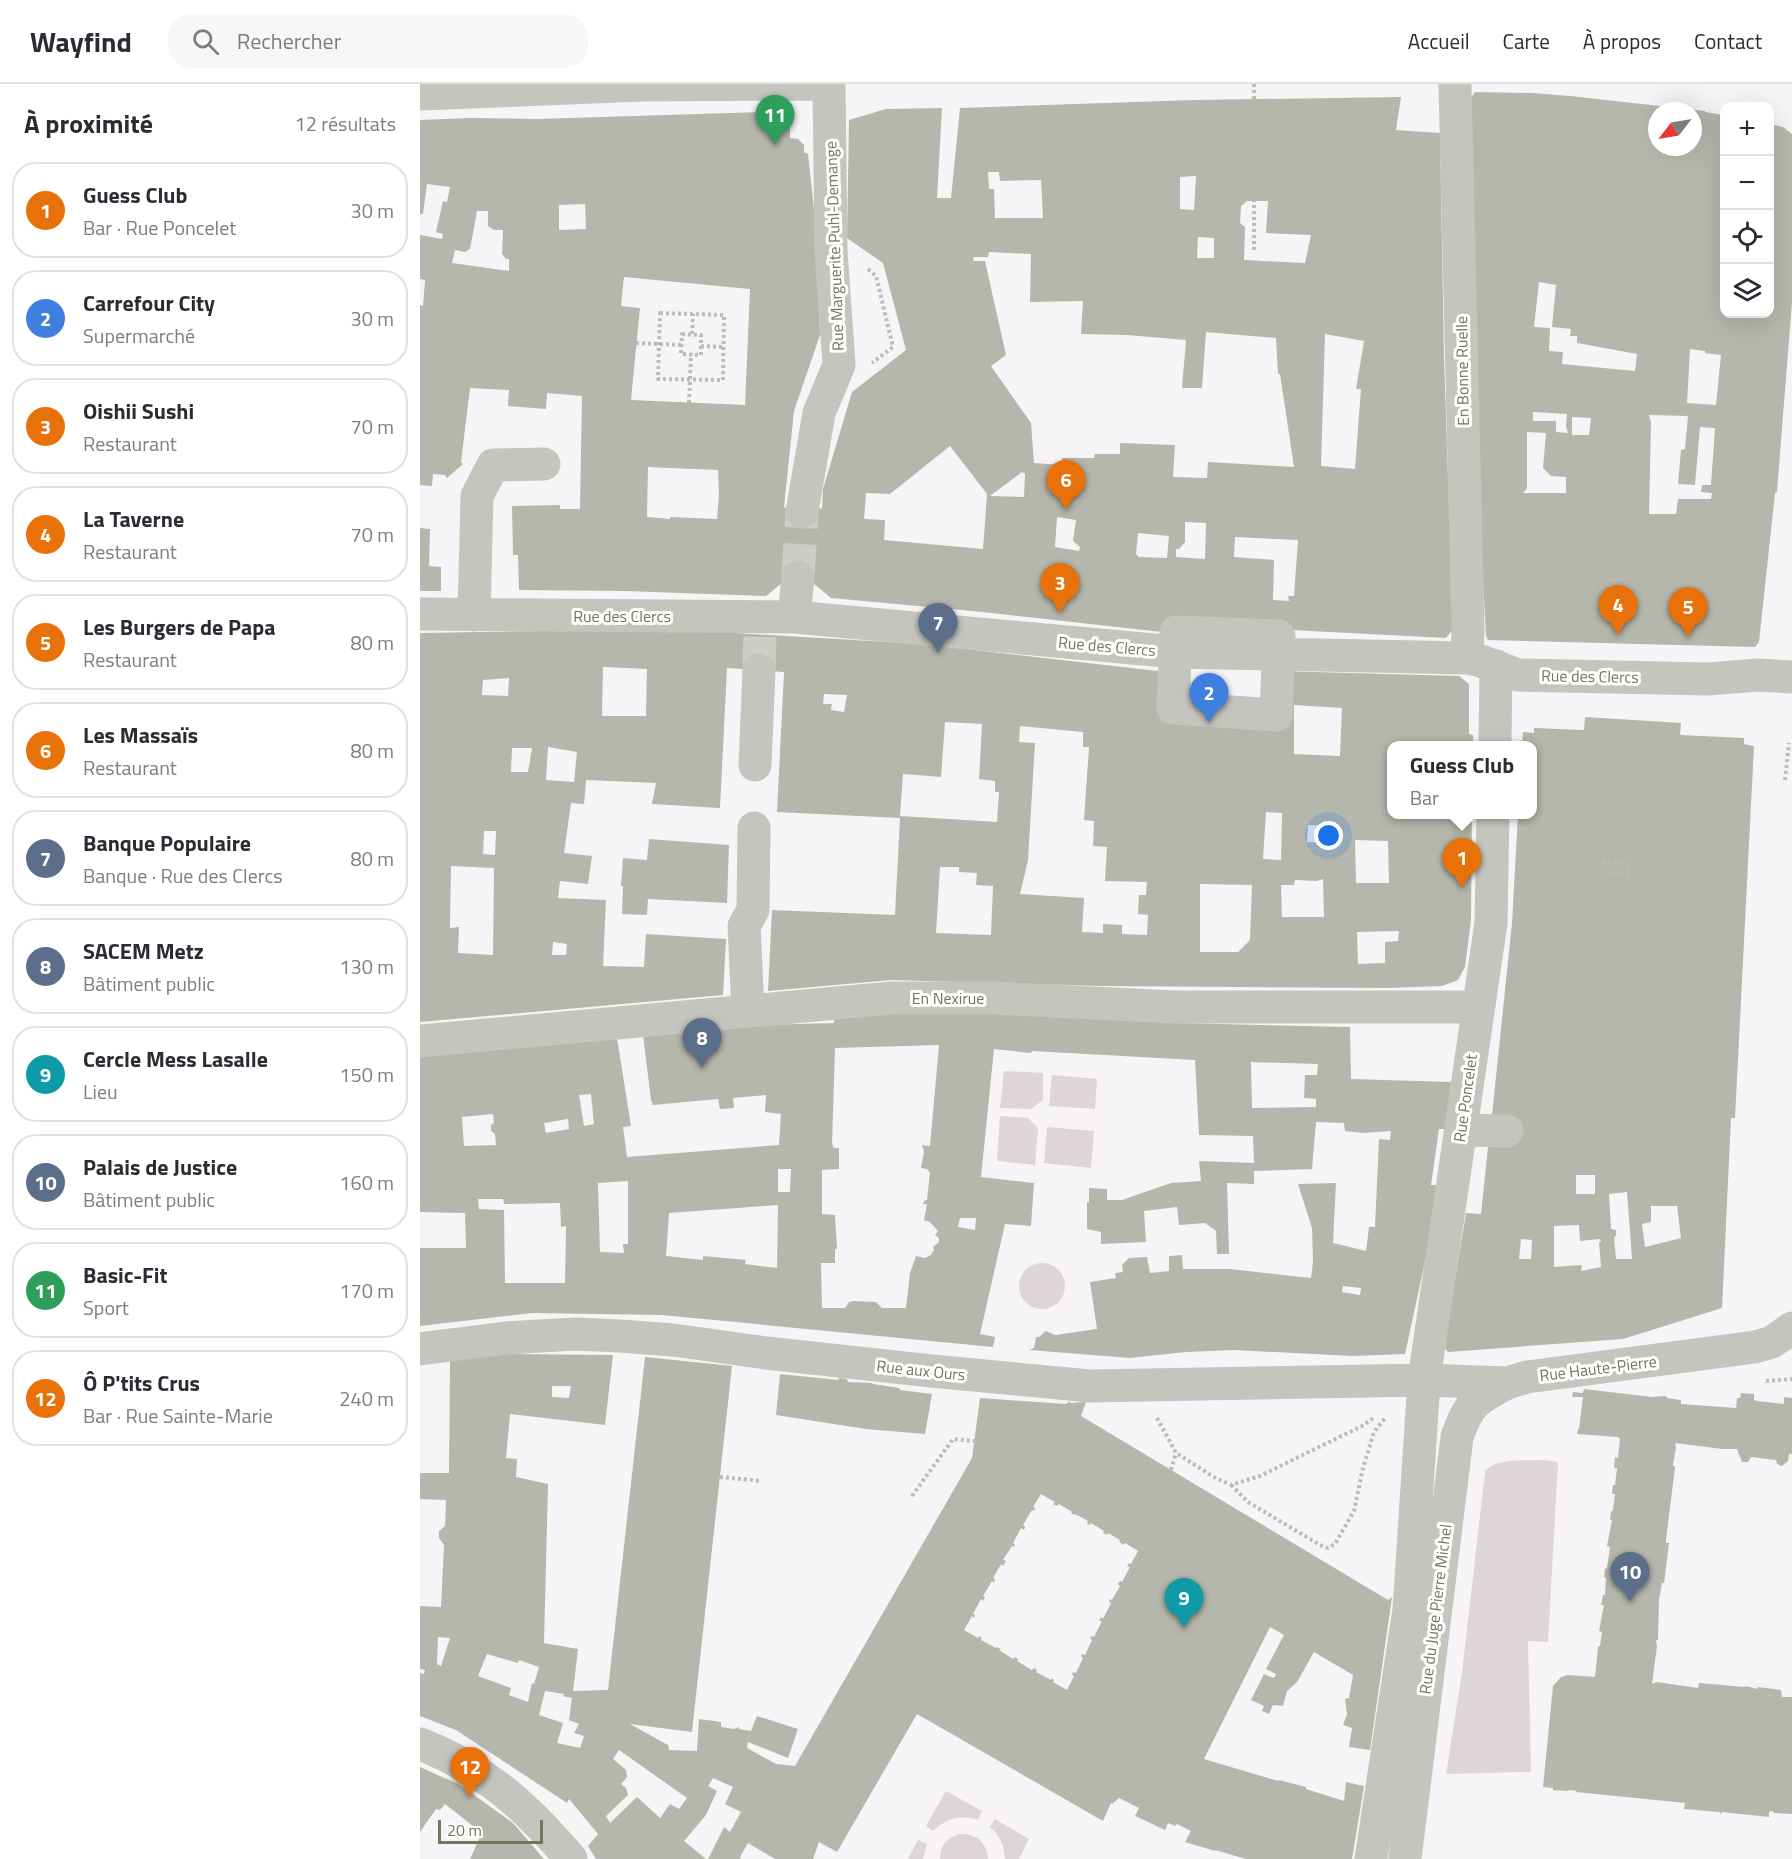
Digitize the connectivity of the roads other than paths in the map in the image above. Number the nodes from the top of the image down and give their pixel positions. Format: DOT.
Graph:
graph roads {
  1 [pos="829,84"];
  2 [pos="1455,84"];
  3 [pos="420,94"];
  4 [pos="544,464"];
  5 [pos="802,512"];
  6 [pos="798,577"];
  7 [pos="420,614"];
  8 [pos="474,615"];
  9 [pos="794,617"];
  10 [pos="1176,652"];
  11 [pos="1278,655"];
  12 [pos="1482,662"];
  13 [pos="759,670"];
  14 [pos="1792,677"];
  15 [pos="1494,741"];
  16 [pos="755,765"];
  17 [pos="1493,819"];
  18 [pos="754,828"];
  19 [pos="1478,1007"];
  20 [pos="748,1011"];
  21 [pos="420,1041"];
  22 [pos="1461,1130"];
  23 [pos="1507,1131"];
  24 [pos="1782,1335"];
  25 [pos="420,1349"];
  26 [pos="1424,1380"];
  27 [pos="1507,1383"];
  28 [pos="420,1744"];
  29 [pos="572,1859"];
  30 [pos="1371,1859"];
  31 [pos="1405,1859"];
  1 -- 3 [label="street"];
  1 -- 5 [label="street, Rue Marguerite Puhl-Demange"];
  2 -- 12 [label="street, En Bonne Ruelle"];
  4 -- 8 [label="street"];
  6 -- 9 [label="street"];
  7 -- 8 [label="street, Rue des Clercs"];
  8 -- 9 [label="street, Rue des Clercs"];
  9 -- 10 [label="street, Rue des Clercs"];
  10 -- 11 [label="street"];
  10 -- 11 [label="street"];
  11 -- 12 [label="street, Rue des Clercs"];
  12 -- 14 [label="street, Rue des Clercs"];
  12 -- 15 [label="street"];
  13 -- 16 [label="street"];
  17 -- 19 [label="street, Rue Poncelet"];
  18 -- 20 [label="street"];
  19 -- 20 [label="street, En Nexirue"];
  19 -- 22 [label="street, Rue Poncelet"];
  20 -- 21 [label="street, En Nexirue"];
  22 -- 23 [label="street"];
  22 -- 26 [label="street, Rue Poncelet"];
  24 -- 27 [label="street, Rue Haute-Pierre"];
  25 -- 26 [label="street, Rue aux Ours"];
  26 -- 27 [label="street, Rue Haute-Pierre"];
  26 -- 30 [label="street, Rue du Juge Pierre Michel"];
  27 -- 31 [label="street, Rue du Juge Pierre Michel"];
  28 -- 29 [label="street"];
}
